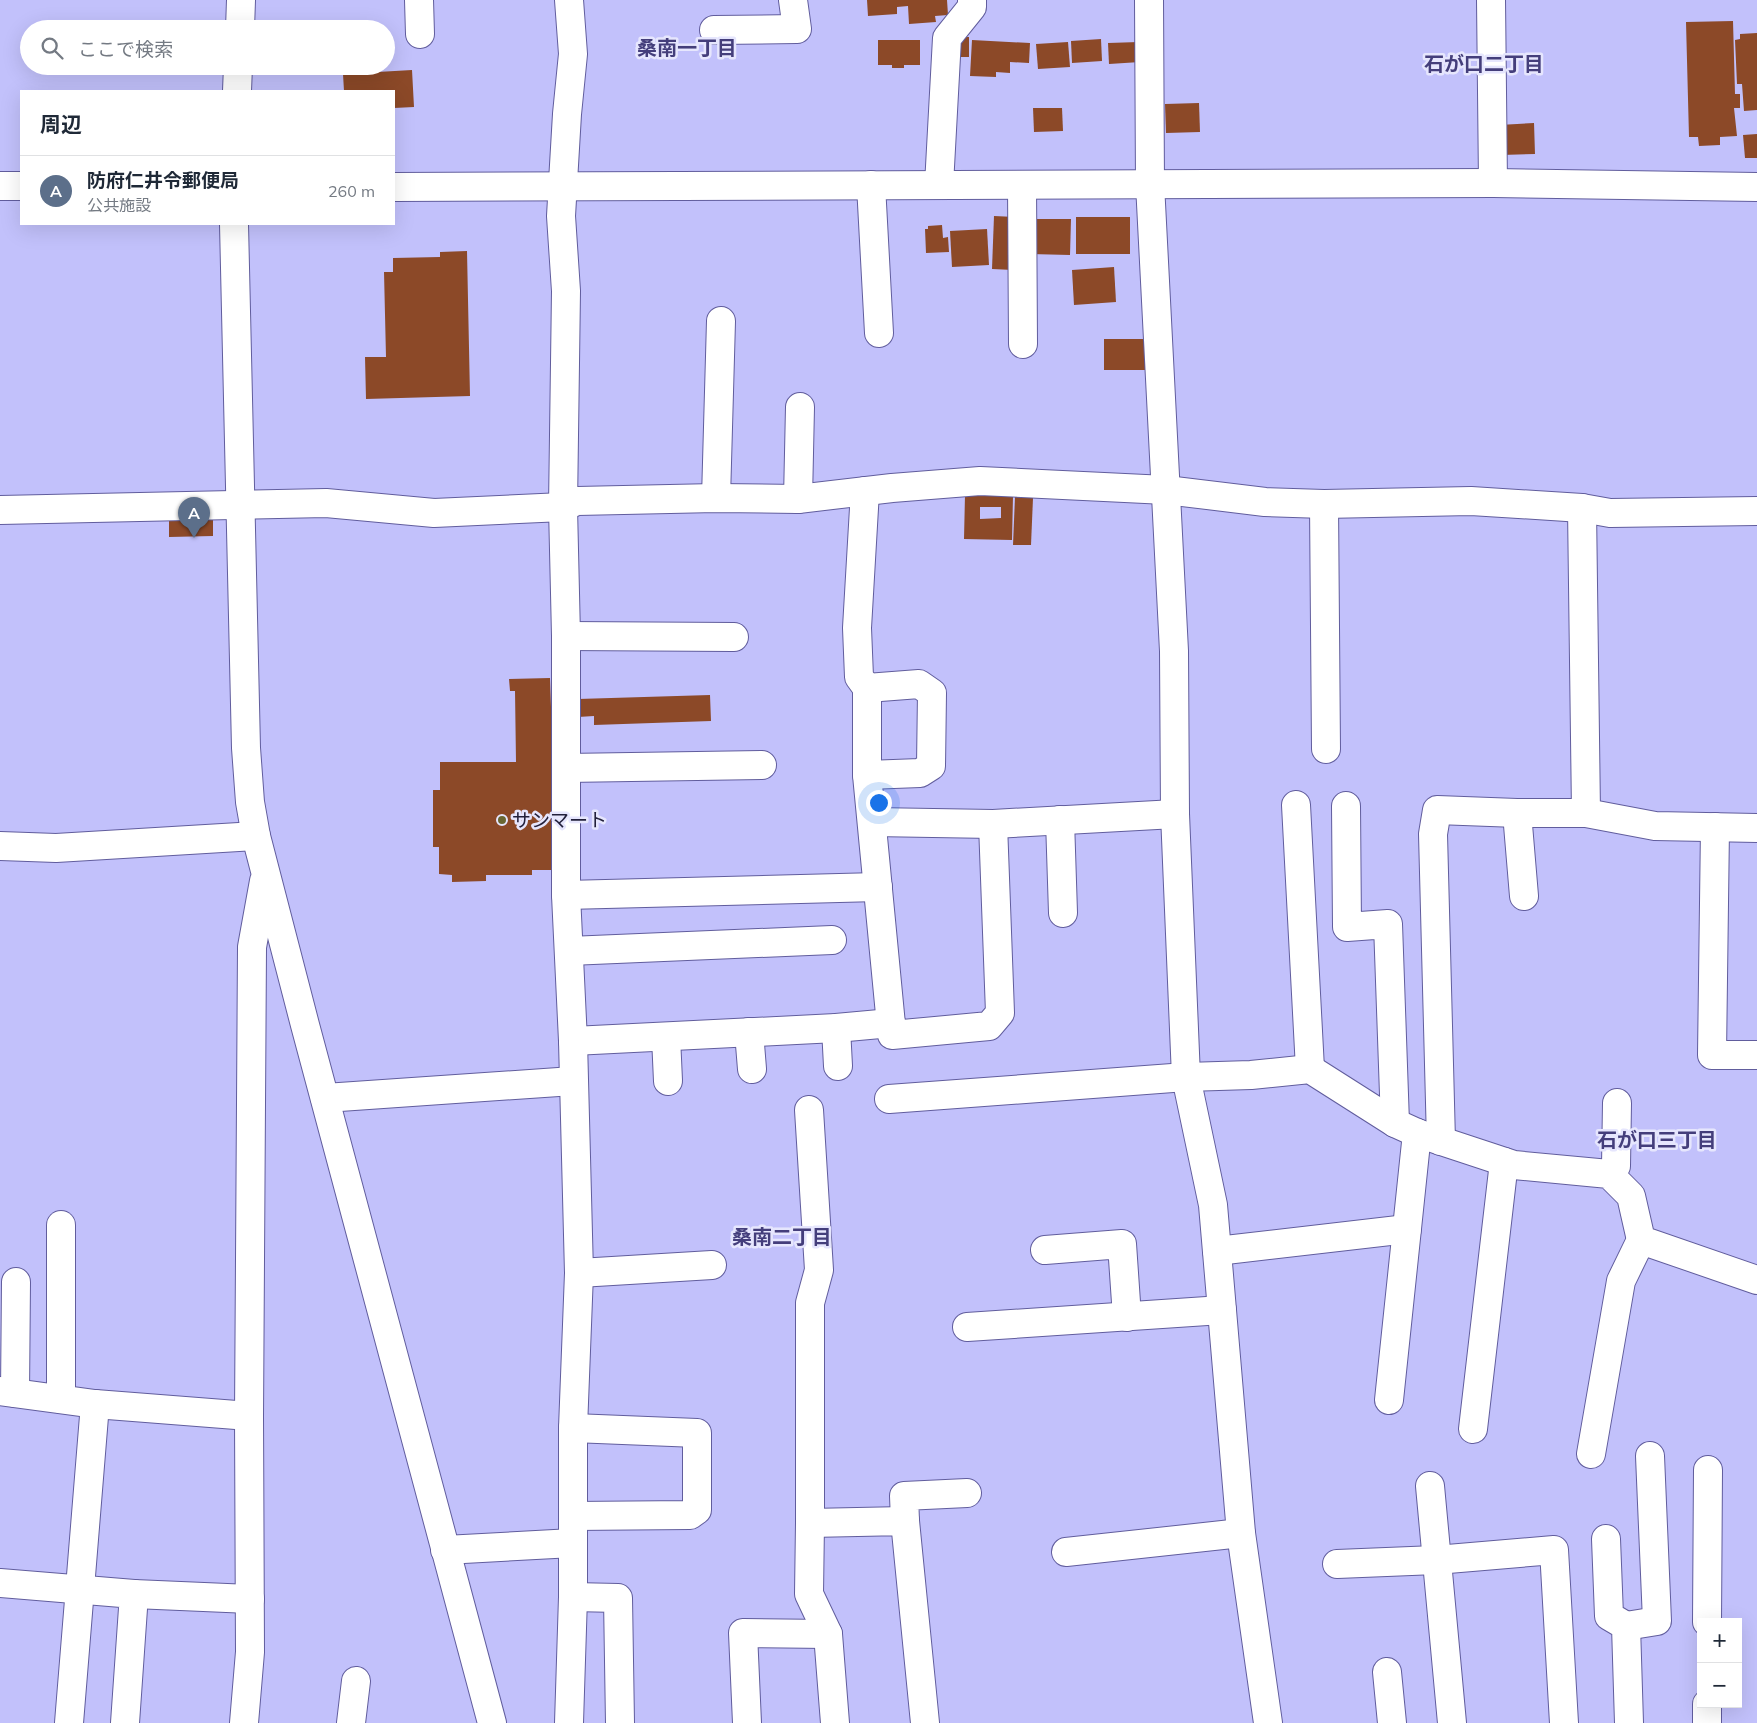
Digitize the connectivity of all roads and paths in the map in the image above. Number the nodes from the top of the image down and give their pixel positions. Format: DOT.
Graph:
graph roads {
  1 [pos="241,0"];
  2 [pos="419,0"];
  3 [pos="569,0"];
  4 [pos="793,0"];
  5 [pos="972,0"];
  6 [pos="1149,0"];
  7 [pos="1491,0"];
  8 [pos="240,20"];
  9 [pos="714,30"];
  10 [pos="420,34"];
  11 [pos="238,75"];
  12 [pos="237,90"];
  13 [pos="1492,183"];
  14 [pos="1150,184"];
  15 [pos="938,185"];
  16 [pos="1022,185"];
  17 [pos="0,186"];
  18 [pos="20,186"];
  19 [pos="871,186"];
  20 [pos="395,187"];
  21 [pos="563,187"];
  22 [pos="1757,187"];
  23 [pos="234,225"];
  24 [pos="720,321"];
  25 [pos="879,333"];
  26 [pos="1023,344"];
  27 [pos="800,407"];
  28 [pos="1166,490"];
  29 [pos="865,491"];
  30 [pos="716,498"];
  31 [pos="798,499"];
  32 [pos="1324,504"];
  33 [pos="241,505"];
  34 [pos="564,507"];
  35 [pos="1582,508"];
  36 [pos="0,510"];
  37 [pos="1757,511"];
  38 [pos="566,636"];
  39 [pos="734,637"];
  40 [pos="867,688"];
  41 [pos="1326,749"];
  42 [pos="762,765"];
  43 [pos="566,768"];
  44 [pos="867,775"];
  45 [pos="1296,804"];
  46 [pos="1346,806"];
  47 [pos="1517,813"];
  48 [pos="1586,813"];
  49 [pos="1175,814"];
  50 [pos="1060,820"];
  51 [pos="873,822"];
  52 [pos="993,824"];
  53 [pos="1715,827"];
  54 [pos="1757,828"];
  55 [pos="256,836"];
  56 [pos="0,846"];
  57 [pos="266,872"];
  58 [pos="878,886"];
  59 [pos="566,895"];
  60 [pos="1524,896"];
  61 [pos="1063,913"];
  62 [pos="832,940"];
  63 [pos="569,951"];
  64 [pos="891,1023"];
  65 [pos="836,1028"];
  66 [pos="749,1032"];
  67 [pos="666,1036"];
  68 [pos="573,1041"];
  69 [pos="1757,1055"];
  70 [pos="838,1066"];
  71 [pos="752,1069"];
  72 [pos="1310,1069"];
  73 [pos="1186,1077"];
  74 [pos="573,1081"];
  75 [pos="668,1081"];
  76 [pos="325,1098"];
  77 [pos="889,1099"];
  78 [pos="1618,1103"];
  79 [pos="809,1110"];
  80 [pos="1418,1132"];
  81 [pos="1504,1162"];
  82 [pos="1609,1174"];
  83 [pos="61,1225"];
  84 [pos="1407,1229"];
  85 [pos="1642,1240"];
  86 [pos="1045,1250"];
  87 [pos="1217,1251"];
  88 [pos="712,1265"];
  89 [pos="579,1273"];
  90 [pos="1757,1280"];
  91 [pos="16,1282"];
  92 [pos="1222,1310"];
  93 [pos="1127,1316"];
  94 [pos="968,1327"];
  95 [pos="8,1392"];
  96 [pos="61,1399"];
  97 [pos="1389,1400"];
  98 [pos="95,1404"];
  99 [pos="249,1416"];
  100 [pos="573,1428"];
  101 [pos="1473,1429"];
  102 [pos="1591,1454"];
  103 [pos="1650,1456"];
  104 [pos="1708,1470"];
  105 [pos="1430,1486"];
  106 [pos="967,1493"];
  107 [pos="905,1522"];
  108 [pos="810,1523"];
  109 [pos="573,1529"];
  110 [pos="1241,1533"];
  111 [pos="1606,1539"];
  112 [pos="445,1550"];
  113 [pos="1066,1552"];
  114 [pos="1436,1560"];
  115 [pos="1337,1564"];
  116 [pos="0,1583"];
  117 [pos="79,1589"];
  118 [pos="134,1594"];
  119 [pos="573,1597"];
  120 [pos="250,1599"];
  121 [pos="1707,1618"];
  122 [pos="1626,1626"];
  123 [pos="828,1634"];
  124 [pos="1387,1672"];
  125 [pos="356,1681"];
  126 [pos="1707,1708"];
  127 [pos="69,1723"];
  128 [pos="125,1723"];
  129 [pos="244,1723"];
  130 [pos="351,1723"];
  131 [pos="492,1723"];
  132 [pos="569,1723"];
  133 [pos="620,1723"];
  134 [pos="747,1723"];
  135 [pos="835,1723"];
  136 [pos="925,1723"];
  137 [pos="1268,1723"];
  138 [pos="1392,1723"];
  139 [pos="1452,1723"];
  140 [pos="1564,1723"];
  141 [pos="1629,1723"];
  142 [pos="1707,1723"];
  1 -- 8 [label="street"];
  2 -- 10 [label="street"];
  3 -- 21 [label="street"];
  4 -- 9 [label="street"];
  5 -- 15 [label="street"];
  6 -- 14 [label="street"];
  7 -- 13 [label="street"];
  11 -- 12 [label="street"];
  13 -- 14 [label="street"];
  13 -- 22 [label="street"];
  14 -- 16 [label="street"];
  14 -- 28 [label="street"];
  15 -- 16 [label="street"];
  15 -- 19 [label="street"];
  16 -- 26 [label="street"];
  17 -- 18 [label="street"];
  19 -- 21 [label="street"];
  19 -- 25 [label="street"];
  20 -- 21 [label="street"];
  21 -- 34 [label="street"];
  23 -- 33 [label="street"];
  24 -- 30 [label="street"];
  27 -- 31 [label="street"];
  28 -- 29 [label="street"];
  28 -- 32 [label="street"];
  28 -- 49 [label="street"];
  29 -- 31 [label="street"];
  29 -- 40 [label="street"];
  30 -- 31 [label="street"];
  30 -- 34 [label="street"];
  32 -- 35 [label="street"];
  32 -- 41 [label="street"];
  33 -- 34 [label="street"];
  33 -- 36 [label="street"];
  33 -- 55 [label="street"];
  34 -- 38 [label="street"];
  35 -- 37 [label="street"];
  35 -- 48 [label="street"];
  38 -- 39 [label="street"];
  38 -- 43 [label="street"];
  40 -- 44 [label="street"];
  40 -- 44 [label="street"];
  42 -- 43 [label="street"];
  43 -- 59 [label="street"];
  44 -- 51 [label="street"];
  45 -- 72 [label="street"];
  46 -- 80 [label="street"];
  47 -- 48 [label="street"];
  47 -- 60 [label="street"];
  47 -- 80 [label="street"];
  48 -- 53 [label="street"];
  49 -- 50 [label="street"];
  49 -- 73 [label="street"];
  50 -- 52 [label="street"];
  50 -- 61 [label="street"];
  51 -- 52 [label="street"];
  51 -- 58 [label="street"];
  52 -- 64 [label="street"];
  53 -- 54 [label="street"];
  53 -- 69 [label="street"];
  55 -- 56 [label="street"];
  55 -- 57 [label="street"];
  57 -- 76 [label="street"];
  57 -- 99 [label="street"];
  58 -- 59 [label="street"];
  58 -- 64 [label="street"];
  59 -- 63 [label="street"];
  62 -- 63 [label="street"];
  63 -- 68 [label="street"];
  64 -- 65 [label="street"];
  65 -- 66 [label="street"];
  65 -- 70 [label="street"];
  66 -- 67 [label="street"];
  66 -- 71 [label="street"];
  67 -- 68 [label="street"];
  67 -- 75 [label="street"];
  68 -- 74 [label="street"];
  72 -- 73 [label="street"];
  72 -- 80 [label="street"];
  73 -- 77 [label="street"];
  73 -- 87 [label="street"];
  74 -- 76 [label="street"];
  74 -- 89 [label="street"];
  76 -- 112 [label="street"];
  78 -- 82 [label="street"];
  79 -- 108 [label="street"];
  80 -- 81 [label="street"];
  80 -- 84 [label="street"];
  81 -- 82 [label="street"];
  81 -- 101 [label="street"];
  82 -- 85 [label="street"];
  83 -- 96 [label="street"];
  84 -- 87 [label="street"];
  84 -- 97 [label="street"];
  85 -- 90 [label="street"];
  85 -- 102 [label="street"];
  86 -- 93 [label="street"];
  87 -- 92 [label="street"];
  88 -- 89 [label="street"];
  89 -- 100 [label="street"];
  91 -- 95 [label="street"];
  92 -- 93 [label="street"];
  92 -- 110 [label="street"];
  93 -- 94 [label="street"];
  95 -- 96 [label="street"];
  96 -- 98 [label="street"];
  98 -- 99 [label="street"];
  98 -- 117 [label="street"];
  99 -- 120 [label="street"];
  100 -- 109 [label="street"];
  100 -- 109 [label="street"];
  103 -- 122 [label="street"];
  104 -- 121 [label="street"];
  105 -- 114 [label="street"];
  106 -- 107 [label="street"];
  107 -- 108 [label="street"];
  107 -- 136 [label="street"];
  108 -- 123 [label="street"];
  109 -- 112 [label="street"];
  109 -- 119 [label="street"];
  110 -- 113 [label="street"];
  110 -- 137 [label="street"];
  111 -- 122 [label="street"];
  112 -- 131 [label="street"];
  114 -- 115 [label="street"];
  114 -- 139 [label="street"];
  114 -- 140 [label="street"];
  116 -- 117 [label="street"];
  117 -- 118 [label="street"];
  117 -- 127 [label="street"];
  118 -- 120 [label="street"];
  118 -- 128 [label="street"];
  119 -- 132 [label="street"];
  119 -- 133 [label="street"];
  120 -- 129 [label="street"];
  122 -- 141 [label="street"];
  123 -- 134 [label="street"];
  123 -- 135 [label="street"];
  124 -- 138 [label="street"];
  125 -- 130 [label="street"];
  126 -- 142 [label="street"];
}
